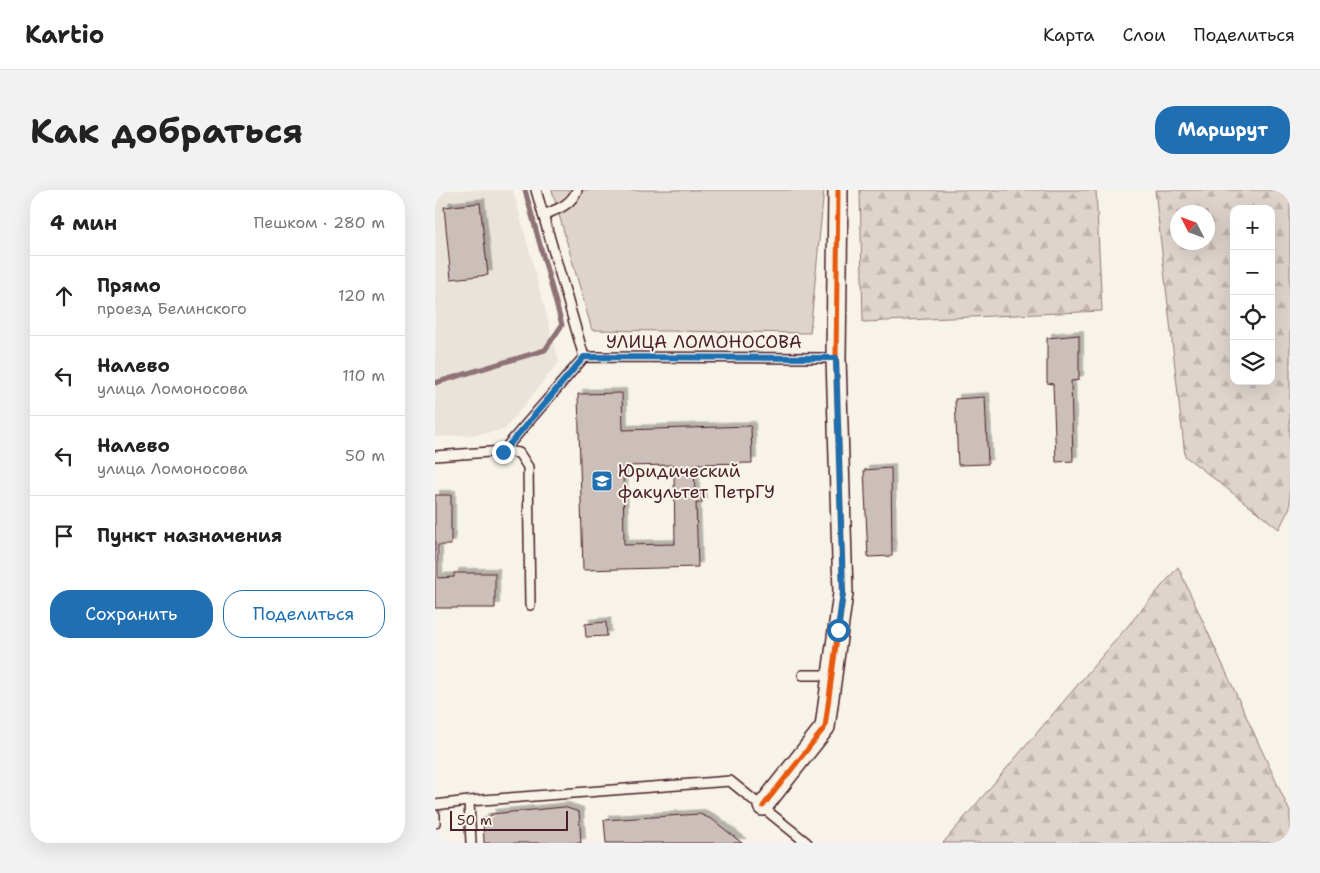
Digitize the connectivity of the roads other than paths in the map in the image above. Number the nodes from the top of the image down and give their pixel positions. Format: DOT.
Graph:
graph roads {
  1 [pos="537,190"];
  2 [pos="577,190"];
  3 [pos="839,190"];
  4 [pos="543,215"];
  5 [pos="584,357"];
  6 [pos="836,358"];
  7 [pos="503,452"];
  8 [pos="435,456"];
  9 [pos="530,605"];
  10 [pos="803,675"];
  11 [pos="832,675"];
  12 [pos="469,800"];
  13 [pos="435,805"];
  14 [pos="763,806"];
  15 [pos="435,815"];
  16 [pos="435,822"];
  17 [pos="471,843"];
  18 [pos="807,843"];
  1 -- 4 [label="lane"];
  2 -- 4 [label="lane"];
  3 -- 6 [label="street"];
  4 -- 5 [label="lane"];
  5 -- 6 [label="lane, УЛИЦА ЛОМОНОСОВА"];
  5 -- 7 [label="lane, УЛИЦА ЛОМОНОСОВА"];
  6 -- 11 [label="street"];
  7 -- 8 [label="lane"];
  7 -- 9 [label="lane"];
  10 -- 11 [label="lane"];
  11 -- 14 [label="street"];
  12 -- 13 [label="lane"];
  12 -- 14 [label="lane"];
  12 -- 17 [label="lane"];
  14 -- 18 [label="lane"];
  15 -- 16 [label="lane"];
}
